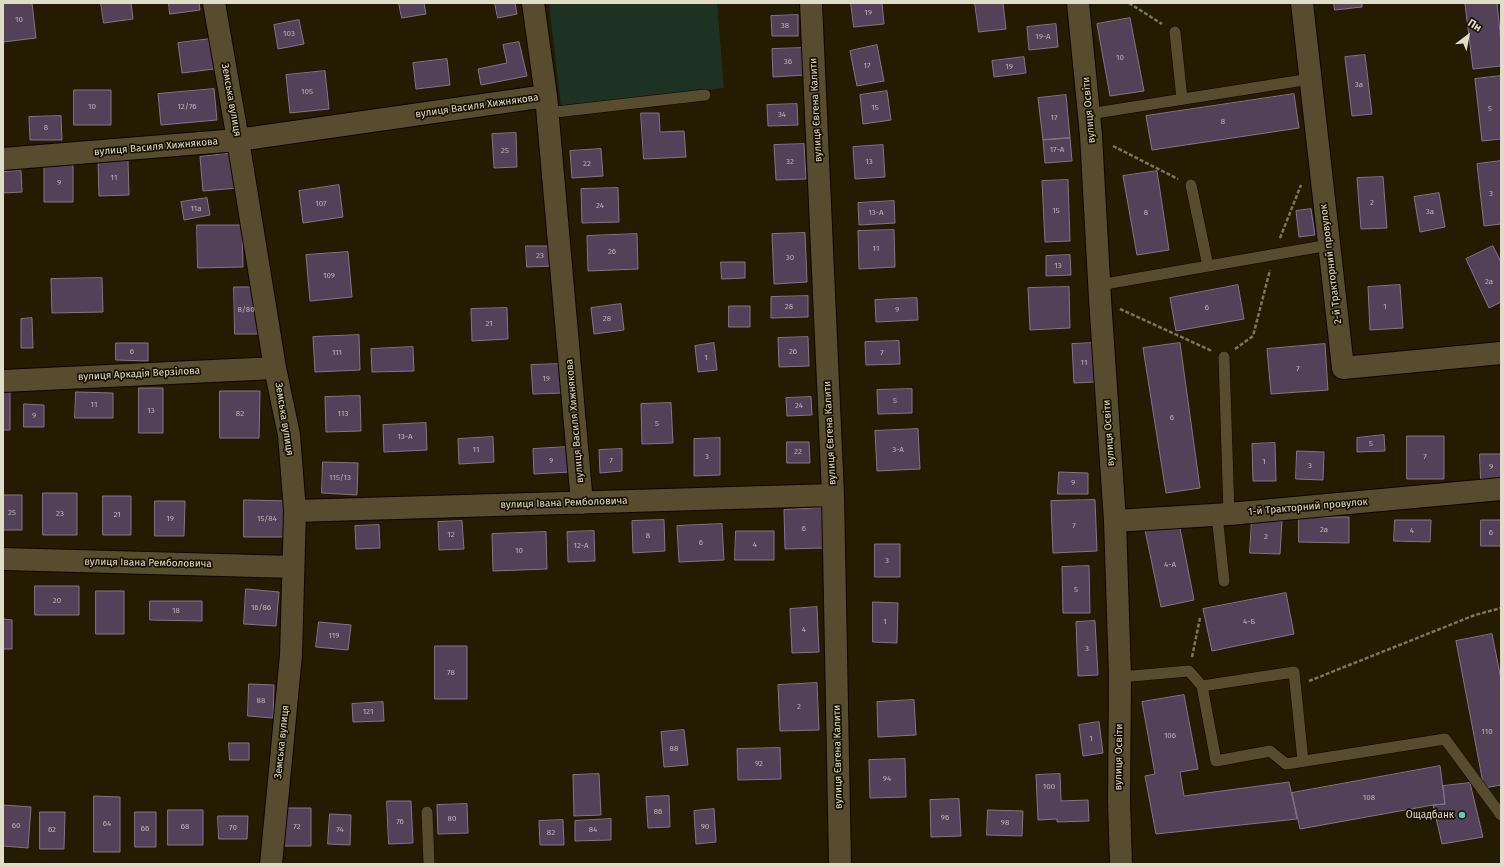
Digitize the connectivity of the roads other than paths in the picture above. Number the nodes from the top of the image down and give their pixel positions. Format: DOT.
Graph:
graph roads {
  1 [pos="214,3"];
  2 [pos="533,3"];
  3 [pos="811,3"];
  4 [pos="1078,3"];
  5 [pos="1302,3"];
  6 [pos="1175,32"];
  7 [pos="1310,79"];
  8 [pos="705,95"];
  9 [pos="1182,99"];
  10 [pos="547,104"];
  11 [pos="1089,114"];
  12 [pos="238,140"];
  13 [pos="3,159"];
  14 [pos="1191,185"];
  15 [pos="1329,245"];
  16 [pos="1208,266"];
  17 [pos="1100,292"];
  18 [pos="1501,352"];
  19 [pos="1224,357"];
  20 [pos="275,368"];
  21 [pos="3,381"];
  22 [pos="1501,489"];
  23 [pos="833,495"];
  24 [pos="582,503"];
  25 [pos="295,511"];
  26 [pos="1223,515"];
  27 [pos="1115,521"];
  28 [pos="3,559"];
  29 [pos="293,567"];
  30 [pos="1224,581"];
  31 [pos="1120,677"];
  32 [pos="1202,686"];
  33 [pos="1303,761"];
  34 [pos="427,812"];
  35 [pos="1501,815"];
  36 [pos="271,864"];
  37 [pos="429,864"];
  38 [pos="840,864"];
  39 [pos="1121,864"];
  1 -- 12 [label="street, Земська вулиця"];
  2 -- 10 [label="street"];
  3 -- 23 [label="street, вулиця Євгена Калити"];
  4 -- 11 [label="street, вулиця Освіти"];
  5 -- 7 [label="street, 2-й Тракторний провулок"];
  6 -- 9 [label="lane"];
  7 -- 9 [label="lane"];
  7 -- 15 [label="street, 2-й Тракторний провулок"];
  8 -- 10 [label="lane"];
  9 -- 11 [label="lane"];
  10 -- 12 [label="street, вулиця Василя Хижнякова"];
  10 -- 24 [label="street, вулиця Василя Хижнякова"];
  11 -- 17 [label="street, вулиця Освіти"];
  12 -- 13 [label="street, вулиця Василя Хижнякова"];
  12 -- 20 [label="street, Земська вулиця"];
  14 -- 16 [label="lane"];
  15 -- 16 [label="lane"];
  15 -- 18 [label="street, 2-й Тракторний провулок"];
  16 -- 17 [label="lane"];
  17 -- 27 [label="street, вулиця Освіти"];
  19 -- 26 [label="lane"];
  20 -- 21 [label="street, вулиця Аркадія Верзілова"];
  20 -- 25 [label="street, Земська вулиця"];
  22 -- 26 [label="street, 1-й Тракторний провулок"];
  23 -- 24 [label="street, вулиця Івана Ремболовича"];
  23 -- 38 [label="street, вулиця Євгена Калити"];
  24 -- 25 [label="street, вулиця Івана Ремболовича"];
  25 -- 29 [label="street, Земська вулиця"];
  26 -- 27 [label="street, 1-й Тракторний провулок"];
  26 -- 30 [label="lane"];
  27 -- 31 [label="street, вулиця Освіти"];
  28 -- 29 [label="street, вулиця Івана Ремболовича"];
  29 -- 36 [label="street, Земська вулиця"];
  31 -- 32 [label="lane"];
  31 -- 39 [label="street, вулиця Освіти"];
  32 -- 33 [label="lane"];
  32 -- 33 [label="lane"];
  33 -- 35 [label="lane"];
  34 -- 37 [label="lane"];
}
